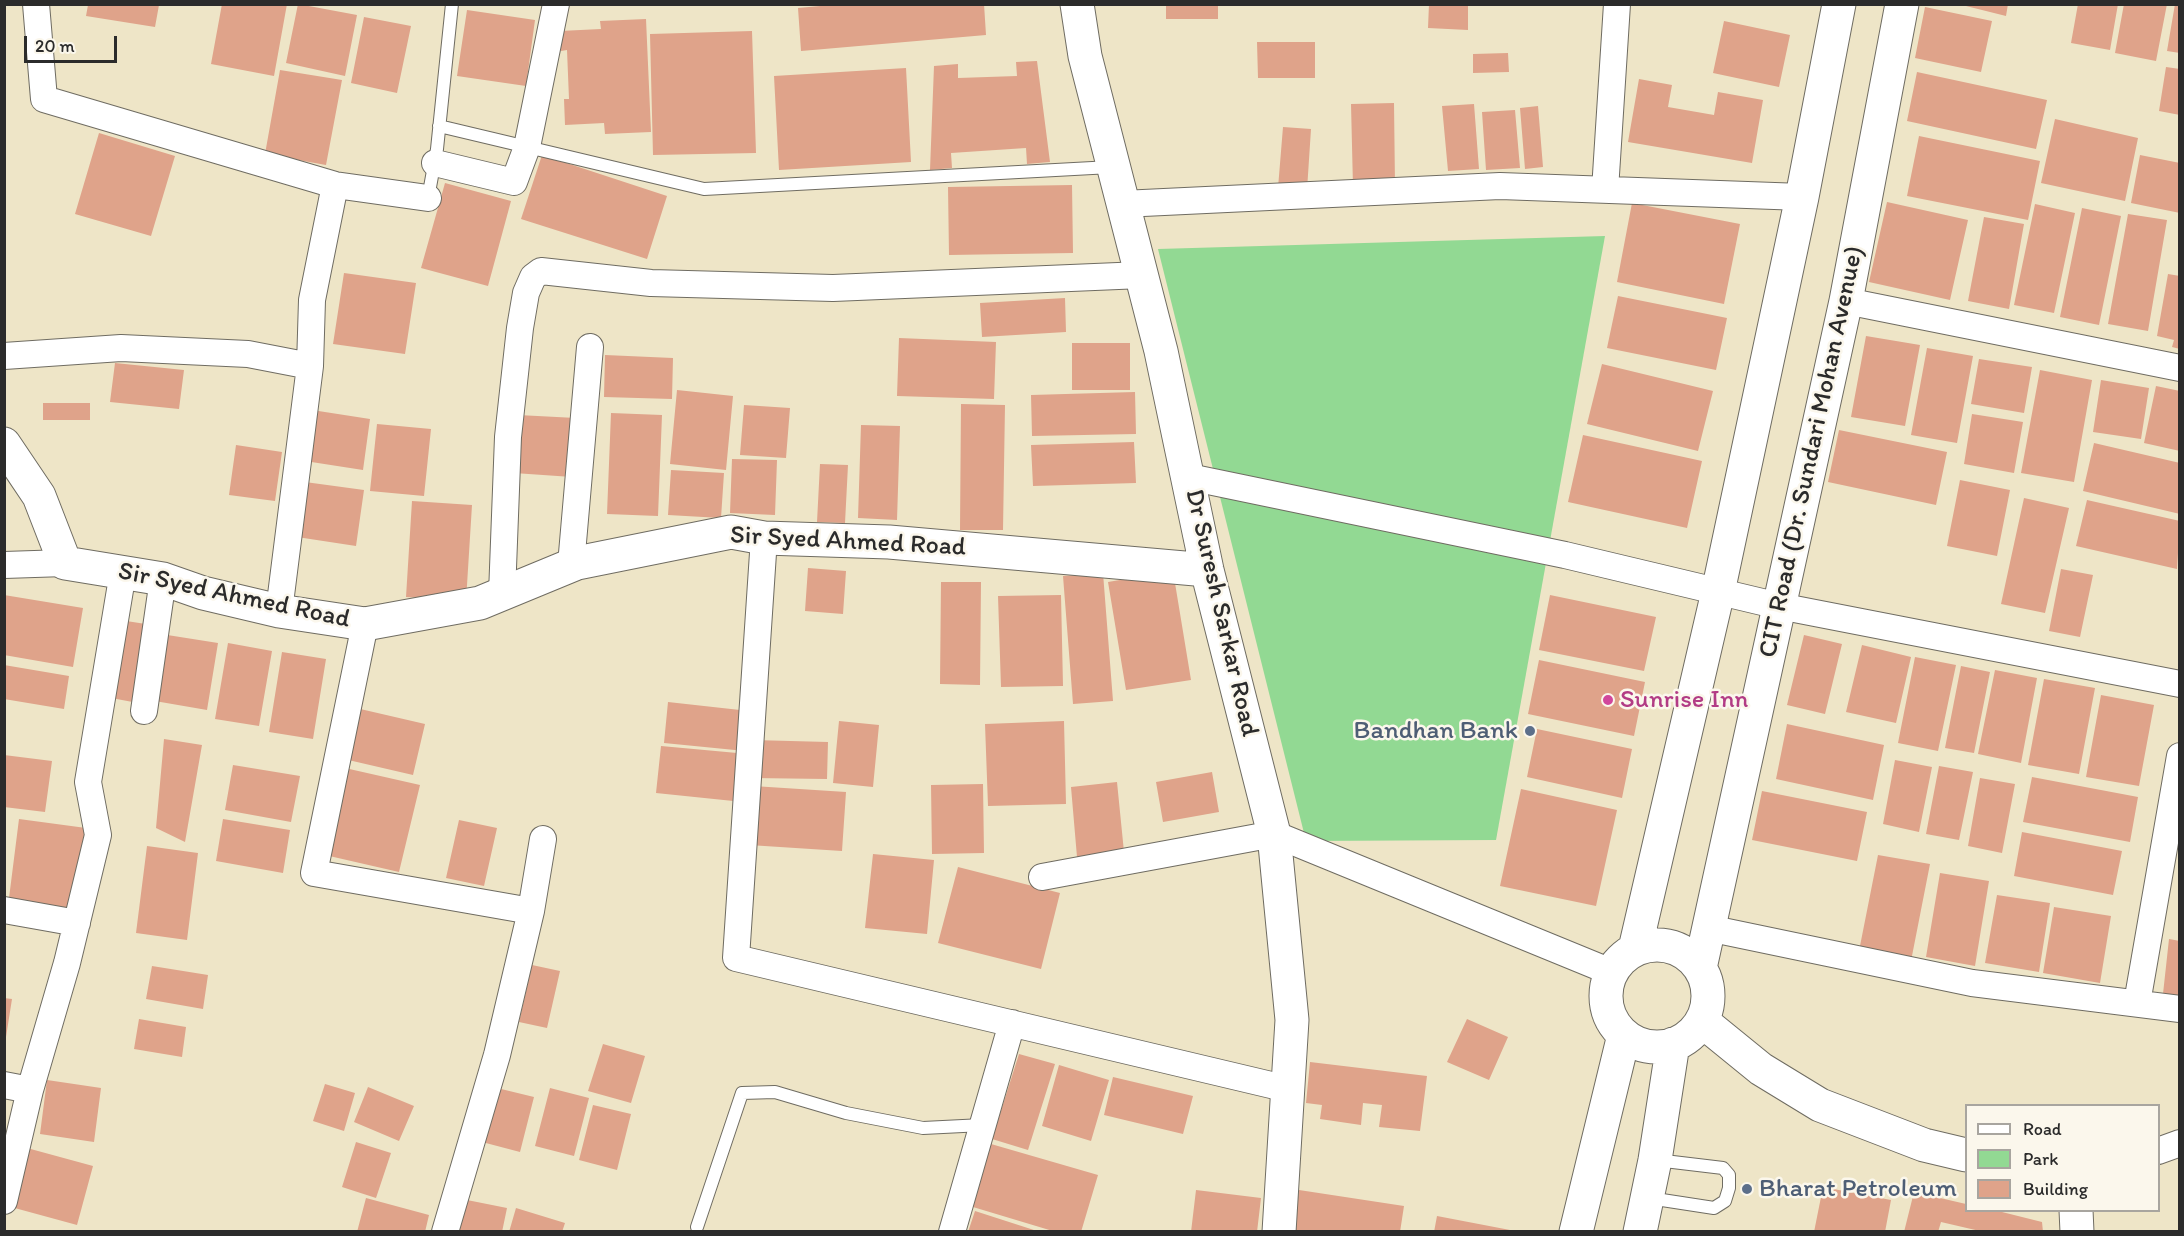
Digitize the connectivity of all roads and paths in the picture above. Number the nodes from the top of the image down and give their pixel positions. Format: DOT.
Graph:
graph roads {
  1 [pos="36,4"];
  2 [pos="452,4"];
  3 [pos="556,4"];
  4 [pos="1077,4"];
  5 [pos="1617,4"];
  6 [pos="1839,4"];
  7 [pos="1902,4"];
  8 [pos="440,126"];
  9 [pos="527,147"];
  10 [pos="435,163"];
  11 [pos="1112,167"];
  12 [pos="335,185"];
  13 [pos="1605,190"];
  14 [pos="1802,197"];
  15 [pos="428,198"];
  16 [pos="1122,204"];
  17 [pos="1142,275"];
  18 [pos="1846,302"];
  19 [pos="590,347"];
  20 [pos="4,356"];
  21 [pos="310,366"];
  22 [pos="2180,368"];
  23 [pos="4,444"];
  24 [pos="1189,477"];
  25 [pos="764,538"];
  26 [pos="65,563"];
  27 [pos="4,565"];
  28 [pos="571,565"];
  29 [pos="1207,570"];
  30 [pos="123,572"];
  31 [pos="162,579"];
  32 [pos="1718,592"];
  33 [pos="502,594"];
  34 [pos="1779,606"];
  35 [pos="279,612"];
  36 [pos="365,624"];
  37 [pos="2180,684"];
  38 [pos="144,711"];
  39 [pos="2180,756"];
  40 [pos="1274,834"];
  41 [pos="543,839"];
  42 [pos="1042,877"];
  43 [pos="4,910"];
  44 [pos="531,911"];
  45 [pos="77,923"];
  46 [pos="1708,928"];
  47 [pos="1635,949"];
  48 [pos="1700,968"];
  49 [pos="1611,972"];
  50 [pos="2137,1003"];
  51 [pos="2180,1009"];
  52 [pos="1702,1021"];
  53 [pos="1012,1023"];
  54 [pos="1624,1035"];
  55 [pos="1673,1044"];
  56 [pos="4,1085"];
  57 [pos="1288,1089"];
  58 [pos="30,1090"];
  59 [pos="983,1125"];
  60 [pos="2180,1143"];
  61 [pos="2160,1150"];
  62 [pos="1965,1155"];
  63 [pos="1655,1160"];
  64 [pos="1648,1198"];
  65 [pos="4,1201"];
  66 [pos="2076,1212"];
  67 [pos="697,1227"];
  68 [pos="445,1232"];
  69 [pos="952,1232"];
  70 [pos="1280,1232"];
  71 [pos="1576,1232"];
  72 [pos="1640,1232"];
  73 [pos="2077,1232"];
  1 -- 12 [label="street"];
  2 -- 8 [label="lane"];
  3 -- 9 [label="street"];
  4 -- 11 [label="street, Dr Suresh Sarkar Road"];
  5 -- 13 [label="street"];
  6 -- 14 [label="street"];
  7 -- 18 [label="street, CIT Road (Dr. Sundari Mohan Avenue)"];
  8 -- 9 [label="lane"];
  8 -- 10 [label="lane"];
  9 -- 10 [label="street"];
  9 -- 11 [label="lane"];
  10 -- 15 [label="lane"];
  11 -- 16 [label="street, Dr Suresh Sarkar Road"];
  12 -- 15 [label="street"];
  12 -- 21 [label="street"];
  13 -- 14 [label="street"];
  13 -- 16 [label="street"];
  14 -- 32 [label="street"];
  16 -- 17 [label="street, Dr Suresh Sarkar Road"];
  17 -- 24 [label="street, Dr Suresh Sarkar Road"];
  17 -- 33 [label="street"];
  18 -- 22 [label="street"];
  18 -- 34 [label="street, CIT Road (Dr. Sundari Mohan Avenue)"];
  19 -- 28 [label="street"];
  20 -- 21 [label="street"];
  21 -- 35 [label="street"];
  23 -- 26 [label="street"];
  24 -- 29 [label="street, Dr Suresh Sarkar Road"];
  24 -- 32 [label="street"];
  25 -- 28 [label="street, Sir Syed Ahmed Road"];
  25 -- 29 [label="street, Sir Syed Ahmed Road"];
  25 -- 53 [label="street"];
  26 -- 27 [label="street"];
  26 -- 30 [label="street, Sir Syed Ahmed Road"];
  28 -- 33 [label="street, Sir Syed Ahmed Road"];
  29 -- 40 [label="street, Dr Suresh Sarkar Road"];
  30 -- 31 [label="street, Sir Syed Ahmed Road"];
  30 -- 45 [label="street"];
  31 -- 35 [label="street, Sir Syed Ahmed Road"];
  31 -- 38 [label="street"];
  32 -- 34 [label="street"];
  32 -- 47 [label="street"];
  33 -- 36 [label="street, Sir Syed Ahmed Road"];
  34 -- 37 [label="street"];
  34 -- 46 [label="street, CIT Road (Dr. Sundari Mohan Avenue)"];
  35 -- 36 [label="street, Sir Syed Ahmed Road"];
  36 -- 44 [label="street"];
  39 -- 50 [label="street"];
  40 -- 42 [label="street"];
  40 -- 49 [label="street"];
  40 -- 57 [label="street, Dr Suresh Sarkar Road"];
  41 -- 44 [label="street"];
  43 -- 45 [label="street"];
  44 -- 68 [label="street"];
  45 -- 58 [label="street"];
  46 -- 48 [label="street, CIT Road (Dr. Sundari Mohan Avenue)"];
  46 -- 50 [label="street"];
  47 -- 48 [label="street"];
  47 -- 49 [label="street"];
  48 -- 52 [label="street"];
  49 -- 54 [label="street"];
  50 -- 51 [label="street"];
  52 -- 55 [label="street"];
  52 -- 62 [label="street"];
  53 -- 57 [label="street"];
  53 -- 59 [label="street"];
  54 -- 55 [label="street"];
  54 -- 71 [label="street"];
  55 -- 63 [label="street"];
  56 -- 58 [label="street"];
  57 -- 70 [label="street, Dr Suresh Sarkar Road"];
  58 -- 65 [label="street"];
  59 -- 67 [label="lane"];
  59 -- 69 [label="street"];
  60 -- 61 [label="street"];
  63 -- 64 [label="street"];
  63 -- 64 [label="lane"];
  64 -- 72 [label="street"];
  66 -- 73 [label="street"];
}
